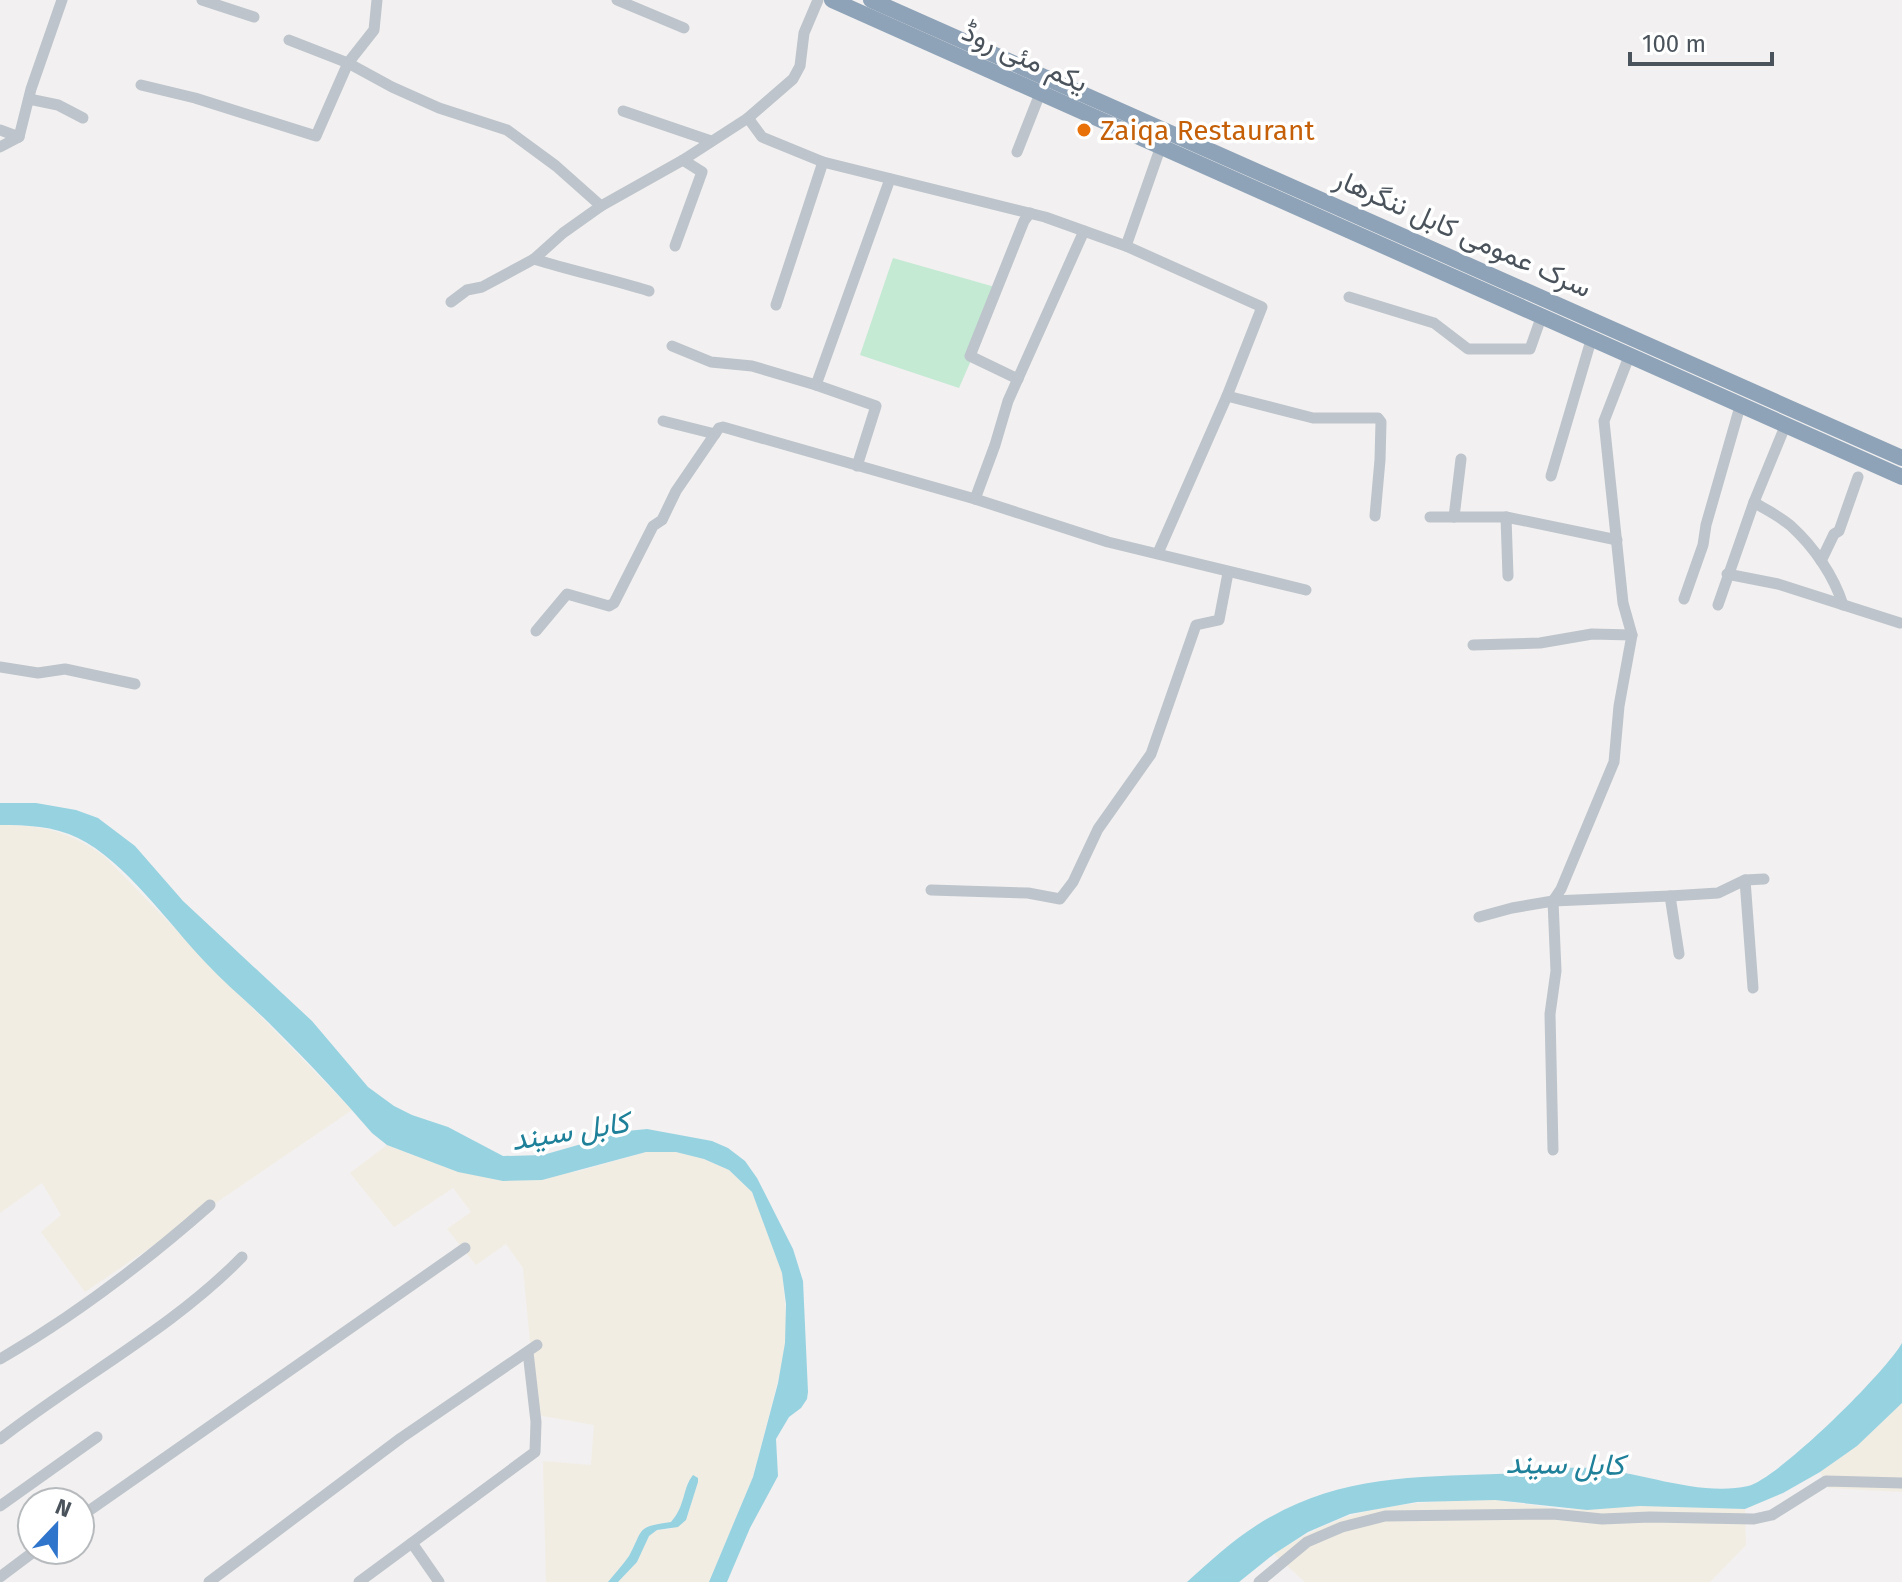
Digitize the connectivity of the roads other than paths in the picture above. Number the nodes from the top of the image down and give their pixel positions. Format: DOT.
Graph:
graph roads {
  1 [pos="62,0"];
  2 [pos="202,0"];
  3 [pos="377,0"];
  4 [pos="617,0"];
  5 [pos="818,0"];
  6 [pos="832,0"];
  7 [pos="871,0"];
  8 [pos="905,15"];
  9 [pos="254,17"];
  10 [pos="684,28"];
  11 [pos="289,40"];
  12 [pos="348,63"];
  13 [pos="141,85"];
  14 [pos="1041,91"];
  15 [pos="29,99"];
  16 [pos="623,111"];
  17 [pos="83,118"];
  18 [pos="748,118"];
  19 [pos="0,130"];
  20 [pos="19,137"];
  21 [pos="711,141"];
  22 [pos="1161,146"];
  23 [pos="0,147"];
  24 [pos="1017,152"];
  25 [pos="683,160"];
  26 [pos="823,162"];
  27 [pos="890,179"];
  28 [pos="601,206"];
  29 [pos="1030,213"];
  30 [pos="1346,227"];
  31 [pos="1084,231"];
  32 [pos="675,246"];
  33 [pos="1126,246"];
  34 [pos="534,259"];
  35 [pos="649,291"];
  36 [pos="1349,297"];
  37 [pos="451,302"];
  38 [pos="776,305"];
  39 [pos="1542,315"];
  40 [pos="1592,337"];
  41 [pos="672,346"];
  42 [pos="1630,354"];
  43 [pos="1018,379"];
  44 [pos="816,385"];
  45 [pos="1227,396"];
  46 [pos="1741,403"];
  47 [pos="663,421"];
  48 [pos="1786,424"];
  49 [pos="715,434"];
  50 [pos="1902,458"];
  51 [pos="1461,459"];
  52 [pos="857,466"];
  53 [pos="1551,476"];
  54 [pos="1858,477"];
  55 [pos="1902,477"];
  56 [pos="975,499"];
  57 [pos="1754,502"];
  58 [pos="1375,516"];
  59 [pos="1430,517"];
  60 [pos="1454,517"];
  61 [pos="1506,517"];
  62 [pos="1617,540"];
  63 [pos="1158,553"];
  64 [pos="1821,561"];
  65 [pos="1228,573"];
  66 [pos="1727,574"];
  67 [pos="1508,576"];
  68 [pos="1306,590"];
  69 [pos="1684,599"];
  70 [pos="1718,605"];
  71 [pos="1843,605"];
  72 [pos="1900,623"];
  73 [pos="536,631"];
  74 [pos="1632,635"];
  75 [pos="1473,645"];
  76 [pos="0,667"];
  77 [pos="135,684"];
  78 [pos="1764,879"];
  79 [pos="1745,880"];
  80 [pos="931,890"];
  81 [pos="1670,896"];
  82 [pos="1553,901"];
  83 [pos="1479,917"];
  84 [pos="1679,954"];
  85 [pos="1753,988"];
  86 [pos="1553,1150"];
  87 [pos="210,1205"];
  88 [pos="465,1248"];
  89 [pos="242,1257"];
  90 [pos="0,1359"];
  91 [pos="97,1437"];
  92 [pos="0,1439"];
  93 [pos="1902,1483"];
  94 [pos="0,1506"];
  95 [pos="96,1506"];
  96 [pos="412,1543"];
  97 [pos="209,1582"];
  98 [pos="359,1582"];
  99 [pos="439,1582"];
  100 [pos="1259,1582"];
  1 -- 15 [label="street"];
  2 -- 9 [label="street"];
  3 -- 12 [label="street"];
  4 -- 10 [label="street"];
  5 -- 18 [label="street"];
  6 -- 8 [label="highway, سرک عمومی کابل ننگرهار"];
  7 -- 8 [label="highway, سرک عمومی کابل ننگرهار"];
  8 -- 14 [label="highway, یکم مئی روڈ"];
  8 -- 50 [label="highway, سرک عمومی کابل ننگرهار"];
  11 -- 12 [label="street"];
  12 -- 13 [label="street"];
  12 -- 28 [label="street"];
  14 -- 22 [label="highway, یکم مئی روڈ"];
  14 -- 24 [label="street"];
  15 -- 17 [label="street"];
  15 -- 20 [label="street"];
  16 -- 21 [label="street"];
  18 -- 21 [label="street"];
  18 -- 26 [label="street"];
  19 -- 20 [label="street"];
  20 -- 23 [label="street"];
  21 -- 25 [label="street"];
  22 -- 30 [label="highway, یکم مئی روڈ"];
  22 -- 33 [label="street"];
  25 -- 28 [label="street"];
  25 -- 32 [label="street"];
  26 -- 27 [label="street"];
  26 -- 38 [label="street"];
  27 -- 29 [label="street"];
  27 -- 44 [label="street"];
  28 -- 34 [label="street"];
  29 -- 31 [label="street"];
  29 -- 43 [label="street"];
  30 -- 39 [label="highway, سرک عمومی کابل ننگرهار"];
  31 -- 33 [label="street"];
  31 -- 43 [label="street"];
  33 -- 45 [label="street"];
  34 -- 35 [label="street"];
  34 -- 37 [label="street"];
  36 -- 39 [label="street"];
  39 -- 40 [label="highway, سرک عمومی کابل ننگرهار"];
  40 -- 42 [label="highway, سرک عمومی کابل ننگرهار"];
  40 -- 53 [label="street"];
  41 -- 44 [label="street"];
  42 -- 46 [label="highway, سرک عمومی کابل ننگرهار"];
  42 -- 62 [label="street"];
  43 -- 56 [label="street"];
  44 -- 52 [label="street"];
  45 -- 58 [label="street"];
  45 -- 63 [label="street"];
  46 -- 48 [label="highway, سرک عمومی کابل ننگرهار"];
  46 -- 69 [label="street"];
  47 -- 49 [label="street"];
  48 -- 55 [label="highway, سرک عمومی کابل ننگرهار"];
  48 -- 57 [label="street"];
  49 -- 52 [label="street"];
  49 -- 73 [label="street"];
  51 -- 60 [label="street"];
  52 -- 56 [label="street"];
  54 -- 64 [label="street"];
  56 -- 63 [label="street"];
  57 -- 64 [label="street"];
  57 -- 66 [label="street"];
  59 -- 60 [label="street"];
  60 -- 61 [label="street"];
  61 -- 62 [label="street"];
  61 -- 67 [label="street"];
  62 -- 74 [label="street"];
  63 -- 65 [label="street"];
  64 -- 71 [label="street"];
  65 -- 68 [label="street"];
  65 -- 80 [label="street"];
  66 -- 70 [label="street"];
  66 -- 71 [label="street"];
  71 -- 72 [label="street"];
  74 -- 75 [label="street"];
  74 -- 82 [label="street"];
  76 -- 77 [label="street"];
  78 -- 79 [label="street"];
  79 -- 81 [label="street"];
  79 -- 85 [label="street"];
  81 -- 82 [label="street"];
  81 -- 84 [label="street"];
  82 -- 83 [label="street"];
  82 -- 86 [label="street"];
  87 -- 90 [label="street"];
  88 -- 95 [label="street"];
  89 -- 92 [label="street"];
  91 -- 94 [label="street"];
  93 -- 100 [label="street"];
  96 -- 97 [label="street"];
  96 -- 98 [label="street"];
  96 -- 99 [label="street"];
}
